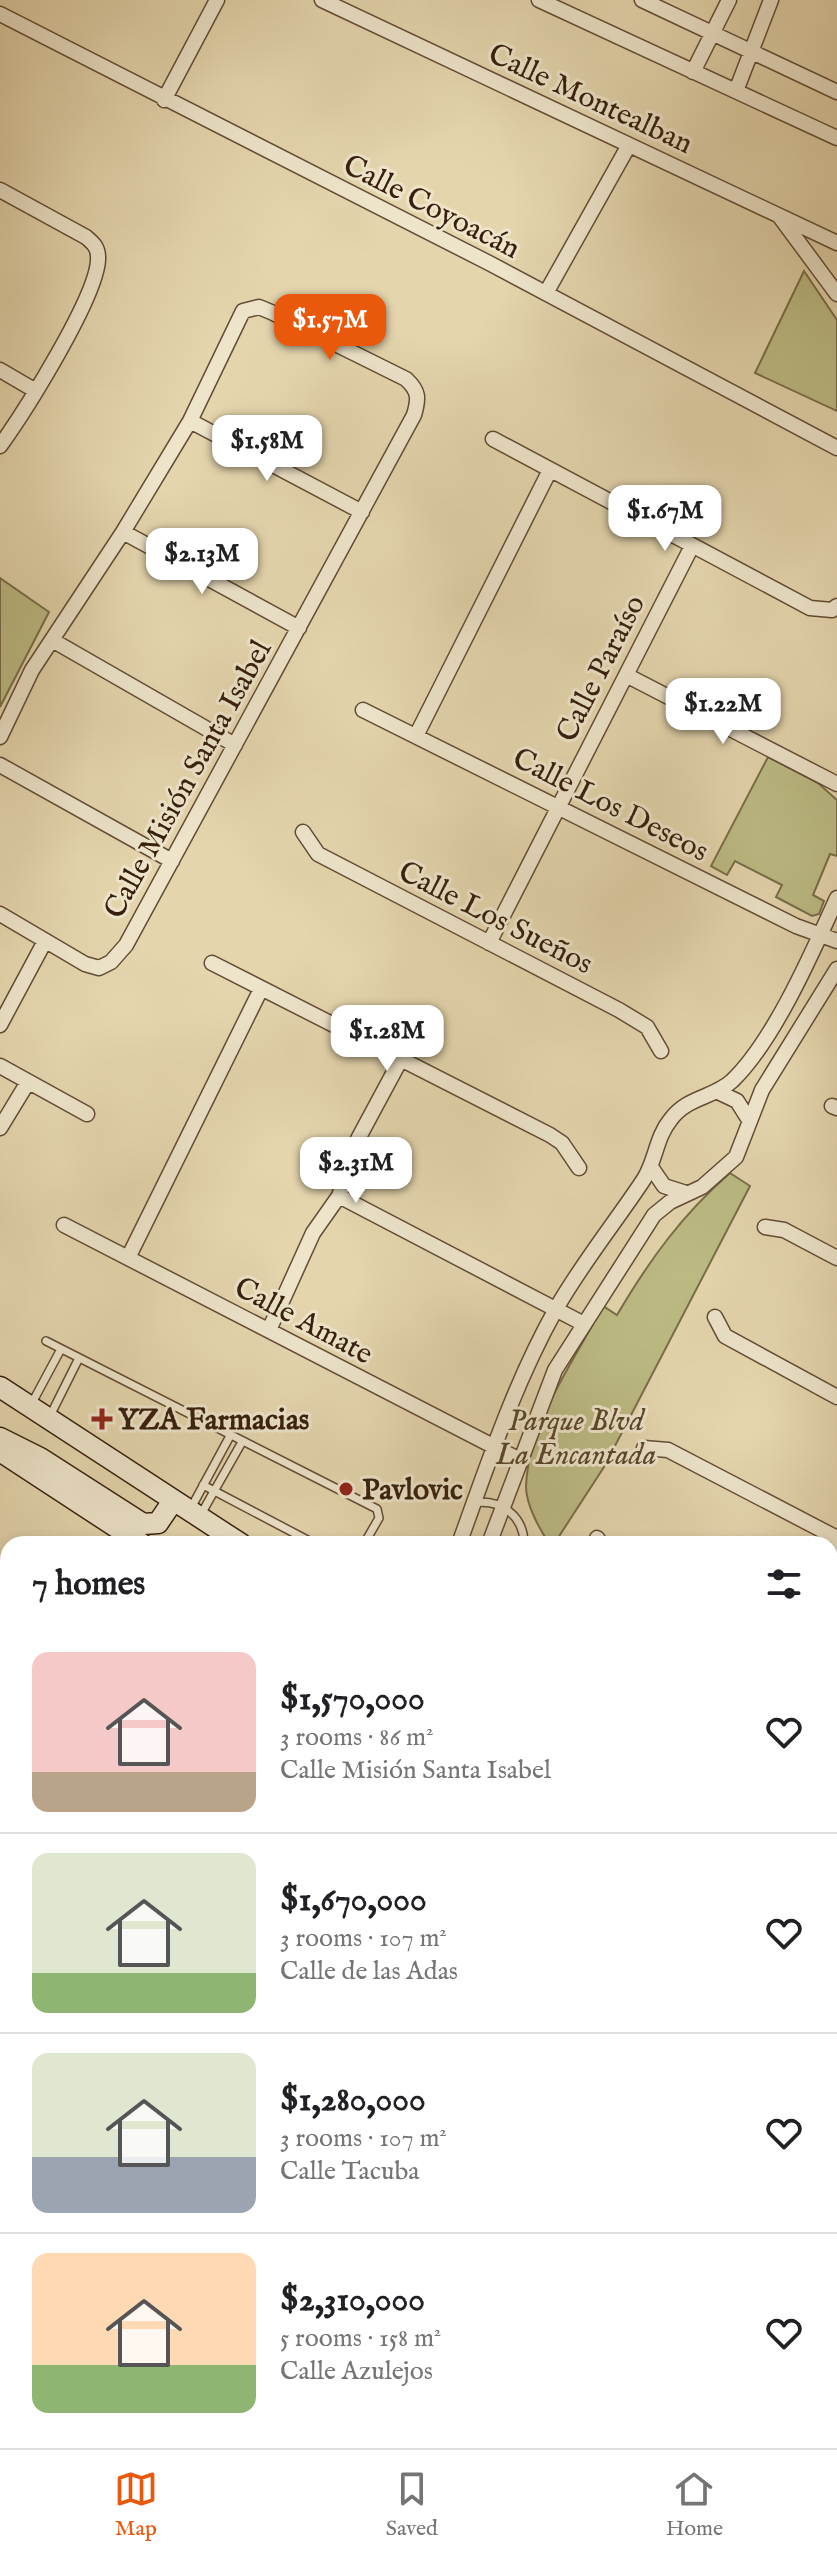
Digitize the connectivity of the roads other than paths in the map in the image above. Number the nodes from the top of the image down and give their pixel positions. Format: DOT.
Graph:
graph roads {
  1 [pos="217,0"];
  2 [pos="322,0"];
  3 [pos="539,0"];
  4 [pos="642,0"];
  5 [pos="729,0"];
  6 [pos="771,0"];
  7 [pos="0,14"];
  8 [pos="711,31"];
  9 [pos="753,52"];
  10 [pos="693,72"];
  11 [pos="736,91"];
  12 [pos="837,92"];
  13 [pos="164,100"];
  14 [pos="837,138"];
  15 [pos="629,145"];
  16 [pos="0,190"];
  17 [pos="779,215"];
  18 [pos="837,243"];
  19 [pos="546,293"];
  20 [pos="837,294"];
  21 [pos="0,370"];
  22 [pos="36,391"];
  23 [pos="190,421"];
  24 [pos="493,439"];
  25 [pos="0,446"];
  26 [pos="837,448"];
  27 [pos="550,470"];
  28 [pos="362,512"];
  29 [pos="123,532"];
  30 [pos="692,546"];
  31 [pos="837,606"];
  32 [pos="299,628"];
  33 [pos="52,640"];
  34 [pos="626,675"];
  35 [pos="363,710"];
  36 [pos="416,736"];
  37 [pos="0,737"];
  38 [pos="235,745"];
  39 [pos="0,765"];
  40 [pos="837,784"];
  41 [pos="558,807"];
  42 [pos="303,832"];
  43 [pos="172,861"];
  44 [pos="837,898"];
  45 [pos="0,914"];
  46 [pos="821,935"];
  47 [pos="45,941"];
  48 [pos="837,941"];
  49 [pos="489,943"];
  50 [pos="212,963"];
  51 [pos="837,969"];
  52 [pos="261,989"];
  53 [pos="0,1025"];
  54 [pos="661,1051"];
  55 [pos="401,1059"];
  56 [pos="0,1066"];
  57 [pos="28,1082"];
  58 [pos="716,1091"];
  59 [pos="87,1114"];
  60 [pos="749,1120"];
  61 [pos="0,1128"];
  62 [pos="651,1167"];
  63 [pos="579,1168"];
  64 [pos="687,1193"];
  65 [pos="339,1196"];
  66 [pos="64,1225"];
  67 [pos="765,1227"];
  68 [pos="128,1258"];
  69 [pos="837,1258"];
  70 [pos="556,1310"];
  71 [pos="715,1317"];
  72 [pos="582,1323"];
  73 [pos="269,1330"];
  74 [pos="46,1341"];
  75 [pos="61,1349"];
  76 [pos="79,1358"];
  77 [pos="0,1387"];
  78 [pos="837,1397"];
  79 [pos="30,1406"];
  80 [pos="49,1418"];
  81 [pos="230,1436"];
  82 [pos="0,1438"];
  83 [pos="242,1442"];
  84 [pos="494,1448"];
  85 [pos="644,1448"];
  86 [pos="0,1451"];
  87 [pos="520,1460"];
  88 [pos="203,1485"];
  89 [pos="214,1491"];
  90 [pos="474,1503"];
  91 [pos="502,1507"];
  92 [pos="187,1510"];
  93 [pos="130,1536"];
  94 [pos="228,1536"];
  95 [pos="300,1536"];
  96 [pos="368,1536"];
  97 [pos="462,1536"];
  98 [pos="492,1536"];
  99 [pos="523,1536"];
  100 [pos="833,1536"];
  1 -- 13 [label="street"];
  2 -- 15 [label="street, Calle Montealban"];
  3 -- 10 [label="street"];
  4 -- 8 [label="street"];
  5 -- 8 [label="street"];
  6 -- 9 [label="street"];
  7 -- 13 [label="street, Calle Coyoacán"];
  8 -- 9 [label="street"];
  8 -- 10 [label="street"];
  9 -- 11 [label="street"];
  9 -- 12 [label="street"];
  10 -- 11 [label="street"];
  11 -- 14 [label="street"];
  13 -- 19 [label="street, Calle Coyoacán"];
  15 -- 17 [label="street, Calle Montealban"];
  15 -- 19 [label="street"];
  16 -- 22 [label="street"];
  17 -- 18 [label="street, Calle Montealban"];
  17 -- 20 [label="street"];
  19 -- 26 [label="street, Calle Coyoacán"];
  21 -- 22 [label="street"];
  22 -- 25 [label="street"];
  23 -- 28 [label="street"];
  23 -- 28 [label="street, Calle Misión Santa Isabel"];
  23 -- 29 [label="street, Calle Misión Santa Isabel"];
  24 -- 27 [label="street"];
  27 -- 30 [label="street"];
  27 -- 36 [label="street"];
  28 -- 32 [label="street, Calle Misión Santa Isabel"];
  29 -- 32 [label="street"];
  29 -- 33 [label="street, Calle Misión Santa Isabel"];
  30 -- 31 [label="street"];
  30 -- 34 [label="street, Calle Paraíso"];
  32 -- 38 [label="street, Calle Misión Santa Isabel"];
  33 -- 37 [label="street, Calle Misión Santa Isabel"];
  33 -- 38 [label="street"];
  34 -- 40 [label="street"];
  34 -- 41 [label="street, Calle Paraíso"];
  35 -- 36 [label="street, Calle Los Deseos"];
  36 -- 41 [label="street, Calle Los Deseos"];
  38 -- 43 [label="street, Calle Misión Santa Isabel"];
  39 -- 43 [label="street"];
  41 -- 46 [label="street, Calle Los Deseos"];
  41 -- 49 [label="street, Calle Paraíso"];
  42 -- 49 [label="street, Calle Los Sueños"];
  43 -- 47 [label="street, Calle Misión Santa Isabel"];
  44 -- 46 [label="street"];
  45 -- 47 [label="street, Calle Misión Santa Isabel"];
  46 -- 48 [label="street, Calle Los Deseos"];
  46 -- 58 [label="street"];
  47 -- 53 [label="street"];
  49 -- 54 [label="street, Calle Los Sueños"];
  50 -- 52 [label="street"];
  51 -- 60 [label="street"];
  52 -- 55 [label="street"];
  52 -- 68 [label="street"];
  55 -- 63 [label="street"];
  55 -- 65 [label="street"];
  56 -- 57 [label="street"];
  57 -- 59 [label="street"];
  57 -- 61 [label="street"];
  58 -- 60 [label="street"];
  58 -- 62 [label="street"];
  60 -- 64 [label="street"];
  62 -- 64 [label="street"];
  62 -- 70 [label="street"];
  64 -- 72 [label="street"];
  65 -- 70 [label="street"];
  65 -- 73 [label="street"];
  66 -- 68 [label="street, Calle Amate"];
  67 -- 69 [label="street"];
  68 -- 73 [label="street, Calle Amate"];
  70 -- 72 [label="street"];
  70 -- 84 [label="street"];
  71 -- 78 [label="street"];
  72 -- 87 [label="street"];
  73 -- 84 [label="street, Calle Amate"];
  74 -- 75 [label="lane"];
  75 -- 76 [label="lane"];
  75 -- 79 [label="lane"];
  76 -- 80 [label="lane"];
  76 -- 81 [label="lane"];
  77 -- 79 [label="main road"];
  79 -- 80 [label="main road"];
  80 -- 92 [label="main road"];
  81 -- 83 [label="lane"];
  81 -- 88 [label="lane"];
  82 -- 92 [label="main road"];
  83 -- 89 [label="lane"];
  83 -- 96 [label="lane"];
  84 -- 87 [label="street, Calle Amate"];
  84 -- 90 [label="street"];
  85 -- 100 [label="street"];
  86 -- 93 [label="main road"];
  87 -- 91 [label="street"];
  88 -- 89 [label="lane"];
  88 -- 92 [label="lane"];
  89 -- 92 [label="lane"];
  89 -- 95 [label="lane"];
  90 -- 91 [label="lane"];
  90 -- 97 [label="street"];
  91 -- 98 [label="street"];
  91 -- 99 [label="lane"];
  92 -- 94 [label="main road"];
}
